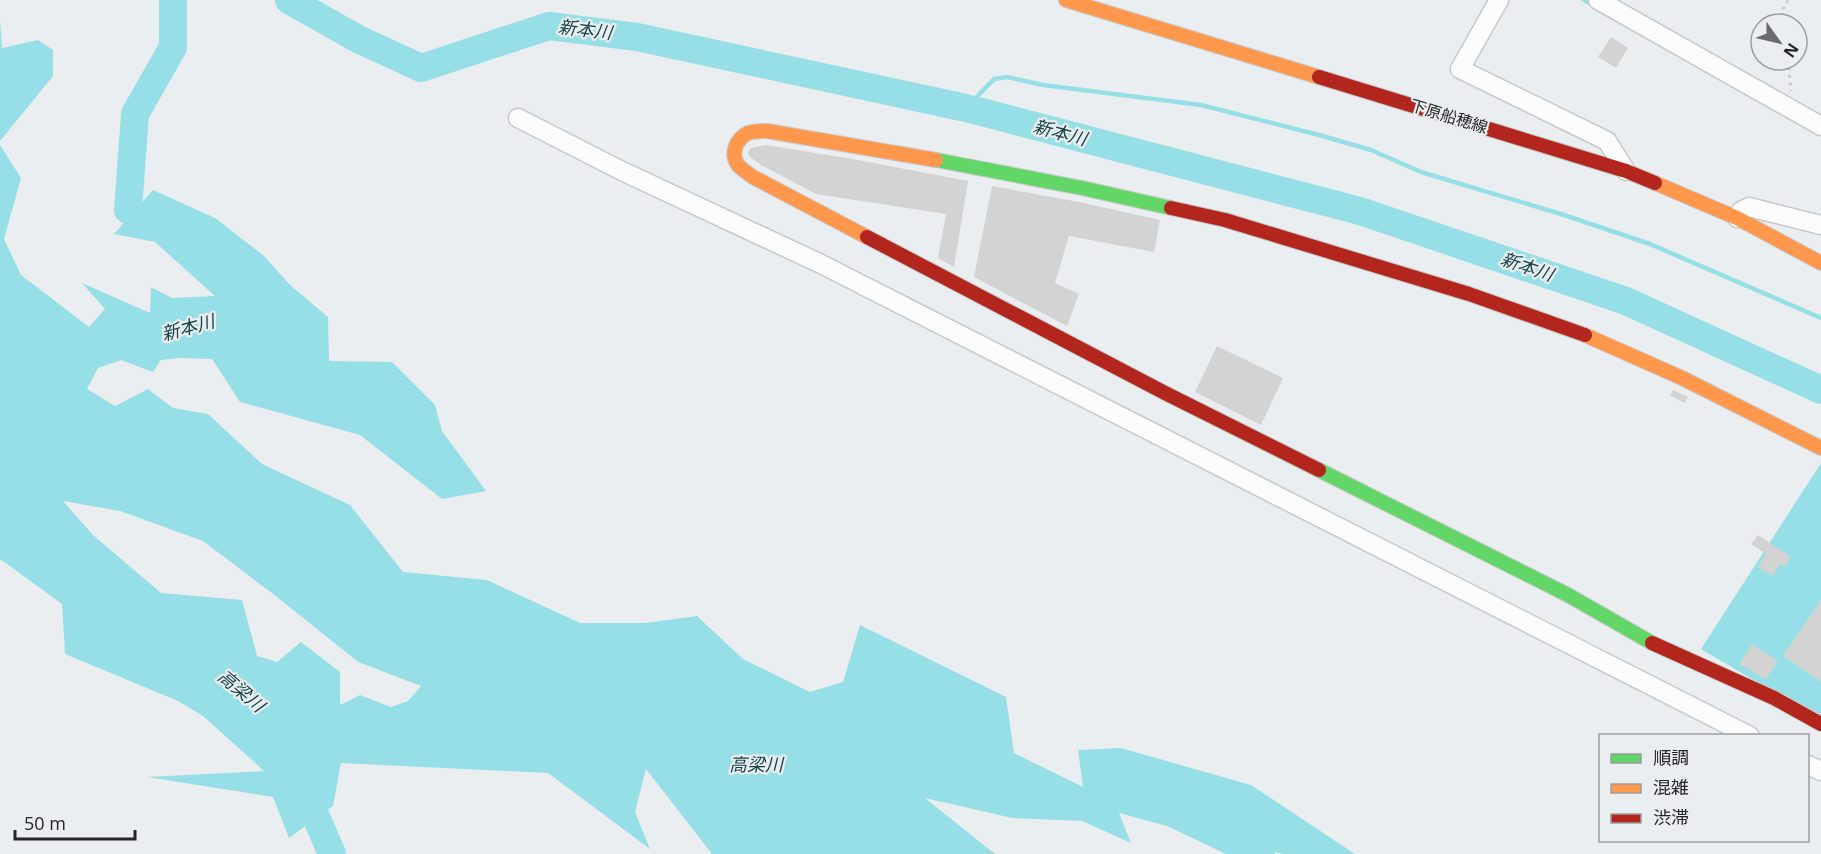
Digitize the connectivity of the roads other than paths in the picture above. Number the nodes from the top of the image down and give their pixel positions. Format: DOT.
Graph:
graph roads {
  1 [pos="1066,0"];
  2 [pos="1499,0"];
  3 [pos="1598,0"];
  4 [pos="518,118"];
  5 [pos="1821,126"];
  6 [pos="1626,171"];
  7 [pos="1737,218"];
  8 [pos="1821,225"];
  9 [pos="1821,263"];
  10 [pos="1821,448"];
  11 [pos="1821,724"];
  12 [pos="1748,734"];
  1 -- 6 [label="street, 下原船穂線"];
  2 -- 6 [label="street"];
  3 -- 5 [label="street"];
  4 -- 12 [label="street"];
  6 -- 7 [label="street, 下原船穂線"];
  7 -- 8 [label="street"];
  7 -- 9 [label="street, 下原船穂線"];
  10 -- 11 [label="street"];
}
